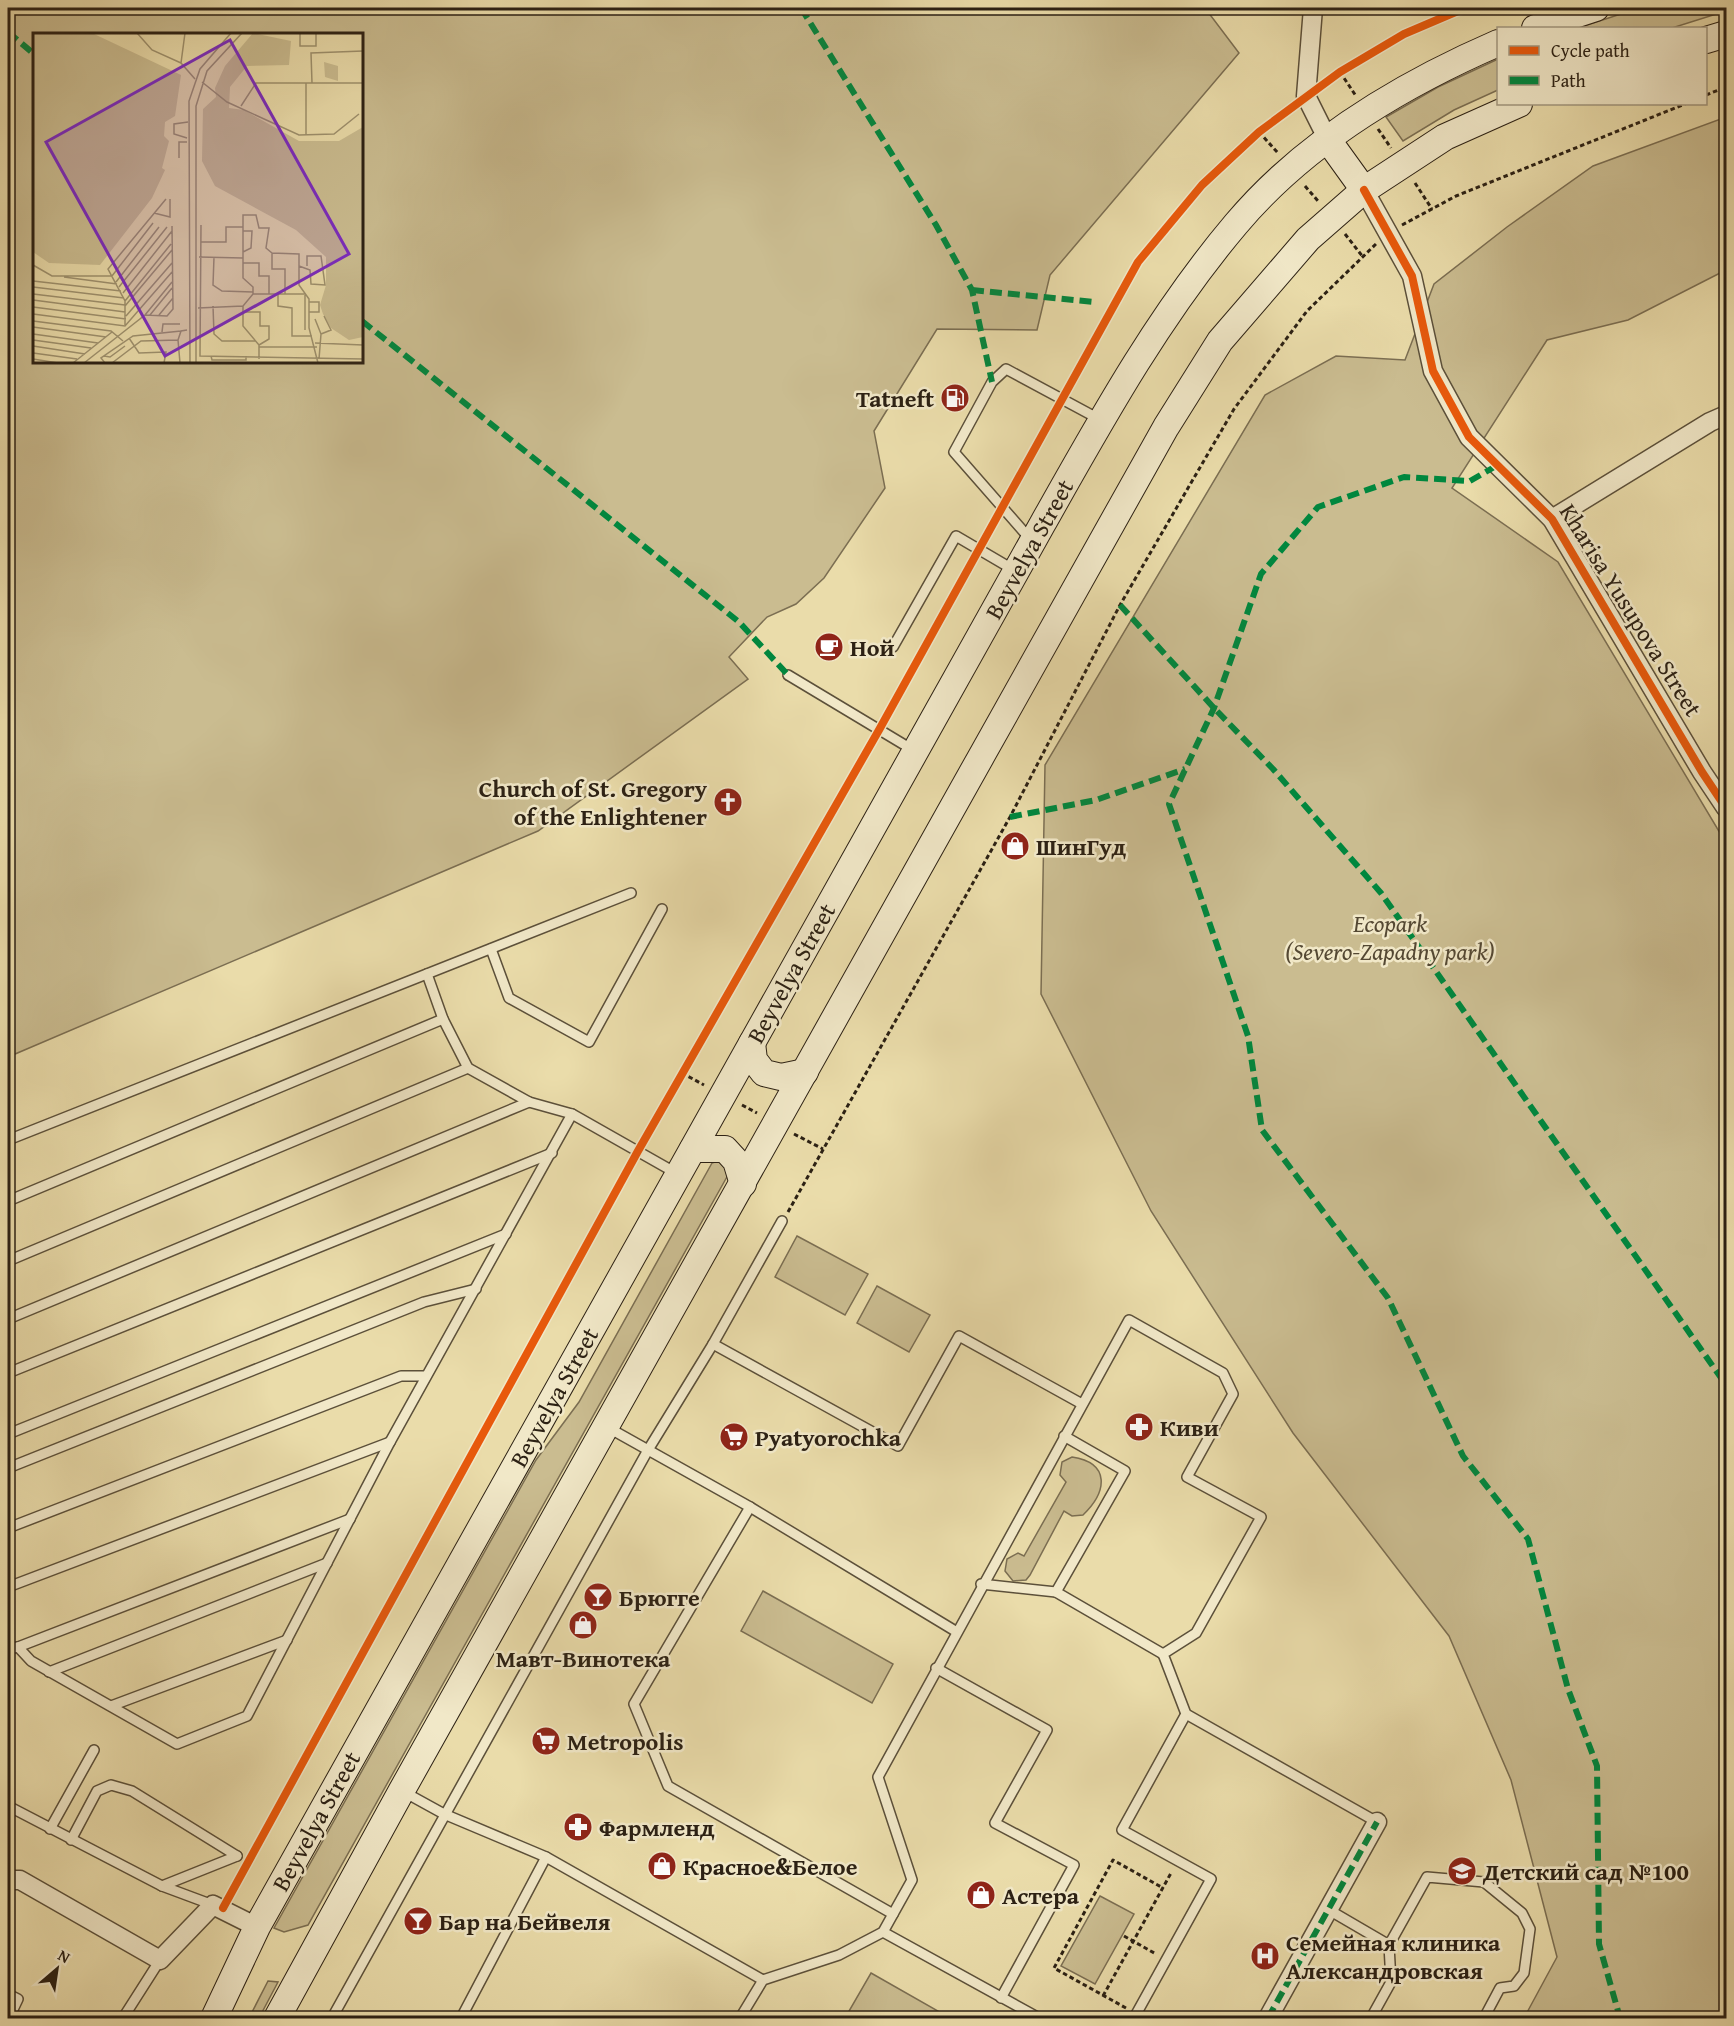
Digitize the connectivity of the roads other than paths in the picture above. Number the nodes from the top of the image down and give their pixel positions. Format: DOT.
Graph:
graph roads {
  1 [pos="1313,8"];
  2 [pos="1596,8"];
  3 [pos="1538,27"];
  4 [pos="1726,34"];
  5 [pos="1707,40"];
  6 [pos="1497,43"];
  7 [pos="1517,105"];
  8 [pos="1328,140"];
  9 [pos="1364,190"];
  10 [pos="1726,415"];
  11 [pos="1101,420"];
  12 [pos="1551,519"];
  13 [pos="1033,542"];
  14 [pos="1016,571"];
  15 [pos="893,647"];
  16 [pos="788,675"];
  17 [pos="915,751"];
  18 [pos="1726,808"];
  19 [pos="631,893"];
  20 [pos="662,909"];
  21 [pos="491,949"];
  22 [pos="427,974"];
  23 [pos="443,1019"];
  24 [pos="752,1043"];
  25 [pos="468,1068"];
  26 [pos="805,1072"];
  27 [pos="529,1102"];
  28 [pos="573,1114"];
  29 [pos="8,1140"];
  30 [pos="693,1149"];
  31 [pos="552,1153"];
  32 [pos="678,1174"];
  33 [pos="743,1184"];
  34 [pos="8,1201"];
  35 [pos="782,1221"];
  36 [pos="507,1234"];
  37 [pos="8,1261"];
  38 [pos="476,1289"];
  39 [pos="8,1319"];
  40 [pos="713,1344"];
  41 [pos="8,1373"];
  42 [pos="426,1376"];
  43 [pos="1082,1404"];
  44 [pos="607,1426"];
  45 [pos="8,1434"];
  46 [pos="1064,1436"];
  47 [pos="390,1442"];
  48 [pos="648,1450"];
  49 [pos="8,1468"];
  50 [pos="750,1507"];
  51 [pos="350,1519"];
  52 [pos="8,1528"];
  53 [pos="327,1563"];
  54 [pos="981,1584"];
  55 [pos="8,1587"];
  56 [pos="1056,1592"];
  57 [pos="957,1632"];
  58 [pos="287,1640"];
  59 [pos="13,1648"];
  60 [pos="1163,1654"];
  61 [pos="936,1668"];
  62 [pos="49,1672"];
  63 [pos="111,1706"];
  64 [pos="1186,1714"];
  65 [pos="94,1750"];
  66 [pos="402,1790"];
  67 [pos="8,1806"];
  68 [pos="444,1814"];
  69 [pos="1377,1822"];
  70 [pos="50,1829"];
  71 [pos="71,1840"];
  72 [pos="546,1857"];
  73 [pos="8,1880"];
  74 [pos="162,1886"];
  75 [pos="218,1907"];
  76 [pos="1329,1910"];
  77 [pos="893,1914"];
  78 [pos="257,1927"];
  79 [pos="883,1932"];
  80 [pos="1389,1946"];
  81 [pos="160,1960"];
  82 [pos="763,1980"];
  83 [pos="8,1994"];
  84 [pos="1001,1998"];
  85 [pos="1135,2016"];
  86 [pos="9,2019"];
  87 [pos="123,2019"];
  88 [pos="214,2019"];
  89 [pos="277,2019"];
  90 [pos="332,2019"];
  91 [pos="462,2019"];
  92 [pos="741,2019"];
  93 [pos="1039,2019"];
  94 [pos="1268,2019"];
  95 [pos="1371,2019"];
  96 [pos="1484,2019"];
  1 -- 8 [label="street"];
  2 -- 3 [label="main road"];
  4 -- 5 [label="main road"];
  6 -- 8 [label="main road, Beyvelya Street"];
  7 -- 9 [label="main road"];
  8 -- 9 [label="main road"];
  8 -- 11 [label="main road, Beyvelya Street"];
  9 -- 12 [label="street, Kharisa Yusupova Street"];
  9 -- 26 [label="main road"];
  10 -- 12 [label="street"];
  11 -- 13 [label="main road, Beyvelya Street"];
  11 -- 13 [label="lane"];
  12 -- 18 [label="street, Kharisa Yusupova Street"];
  13 -- 14 [label="main road, Beyvelya Street"];
  14 -- 15 [label="lane"];
  14 -- 17 [label="main road, Beyvelya Street"];
  16 -- 17 [label="lane"];
  17 -- 24 [label="main road, Beyvelya Street"];
  19 -- 21 [label="lane"];
  20 -- 21 [label="lane"];
  21 -- 22 [label="lane"];
  22 -- 23 [label="lane"];
  22 -- 29 [label="lane"];
  23 -- 25 [label="lane"];
  23 -- 34 [label="lane"];
  24 -- 26 [label="main road"];
  24 -- 30 [label="main road, Beyvelya Street"];
  25 -- 27 [label="lane"];
  25 -- 37 [label="lane"];
  26 -- 33 [label="main road"];
  27 -- 28 [label="lane"];
  27 -- 39 [label="lane"];
  28 -- 31 [label="lane"];
  28 -- 32 [label="lane"];
  30 -- 32 [label="main road, Beyvelya Street"];
  30 -- 33 [label="main road"];
  31 -- 36 [label="lane"];
  31 -- 41 [label="lane"];
  32 -- 78 [label="main road, Beyvelya Street"];
  33 -- 44 [label="main road"];
  35 -- 40 [label="lane"];
  36 -- 38 [label="lane"];
  36 -- 45 [label="lane"];
  38 -- 42 [label="lane"];
  38 -- 49 [label="lane"];
  40 -- 43 [label="lane"];
  40 -- 48 [label="lane"];
  42 -- 47 [label="lane"];
  42 -- 52 [label="lane"];
  43 -- 46 [label="lane"];
  43 -- 60 [label="lane"];
  44 -- 48 [label="lane"];
  44 -- 66 [label="main road"];
  46 -- 54 [label="lane"];
  46 -- 56 [label="lane"];
  47 -- 51 [label="lane"];
  47 -- 55 [label="lane"];
  48 -- 50 [label="lane"];
  48 -- 68 [label="lane"];
  50 -- 57 [label="lane"];
  50 -- 77 [label="lane"];
  51 -- 53 [label="lane"];
  51 -- 59 [label="lane"];
  53 -- 58 [label="lane"];
  53 -- 62 [label="lane"];
  54 -- 56 [label="lane"];
  54 -- 57 [label="lane"];
  56 -- 60 [label="lane"];
  57 -- 61 [label="lane"];
  58 -- 63 [label="lane"];
  58 -- 63 [label="lane"];
  59 -- 62 [label="lane"];
  60 -- 64 [label="lane"];
  61 -- 77 [label="lane"];
  61 -- 84 [label="lane"];
  62 -- 63 [label="lane"];
  64 -- 69 [label="lane"];
  64 -- 85 [label="lane"];
  65 -- 70 [label="lane"];
  66 -- 68 [label="lane"];
  66 -- 89 [label="main road"];
  67 -- 70 [label="lane"];
  68 -- 72 [label="lane"];
  68 -- 90 [label="lane"];
  69 -- 76 [label="street"];
  70 -- 71 [label="lane"];
  71 -- 74 [label="lane"];
  71 -- 74 [label="lane"];
  72 -- 82 [label="lane"];
  72 -- 91 [label="lane"];
  73 -- 81 [label="street"];
  74 -- 75 [label="lane"];
  75 -- 78 [label="street"];
  75 -- 81 [label="street"];
  76 -- 80 [label="lane"];
  76 -- 94 [label="street"];
  77 -- 79 [label="lane"];
  78 -- 88 [label="main road, Beyvelya Street"];
  79 -- 82 [label="lane"];
  79 -- 84 [label="lane"];
  80 -- 95 [label="lane"];
  80 -- 96 [label="lane"];
  81 -- 87 [label="lane"];
  82 -- 92 [label="lane"];
  83 -- 86 [label="lane"];
  84 -- 93 [label="lane"];
}
